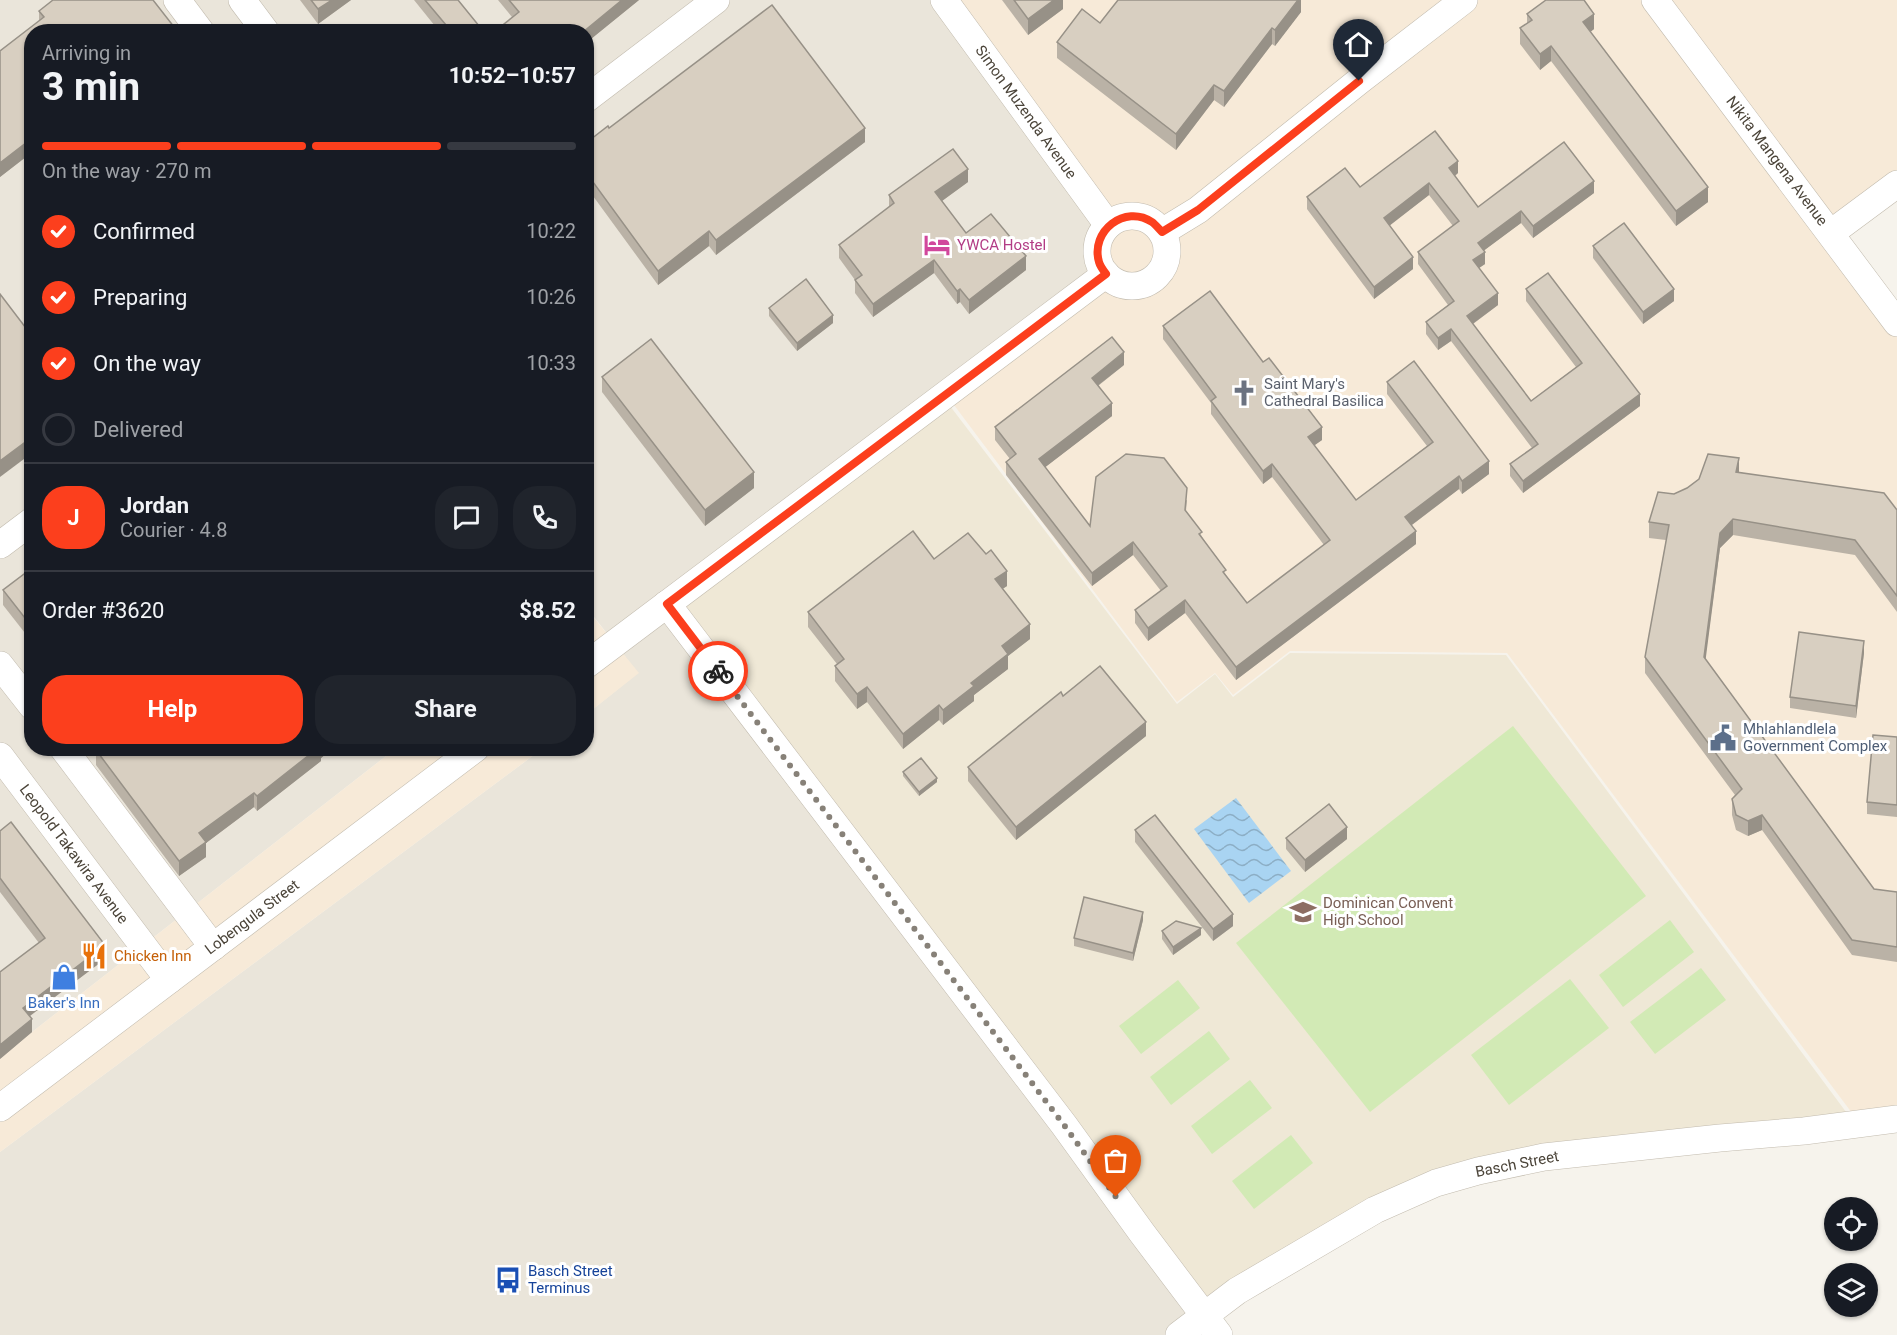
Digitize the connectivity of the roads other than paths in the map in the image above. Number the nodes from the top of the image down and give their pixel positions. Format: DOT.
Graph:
graph roads {
  1 [pos="177,0"];
  2 [pos="242,0"];
  3 [pos="716,0"];
  4 [pos="944,0"];
  5 [pos="1464,0"];
  6 [pos="1655,0"];
  7 [pos="195,24"];
  8 [pos="260,24"];
  9 [pos="594,93"];
  10 [pos="1897,184"];
  11 [pos="1108,225"];
  12 [pos="1162,232"];
  13 [pos="1831,233"];
  14 [pos="1106,274"];
  15 [pos="1897,323"];
  16 [pos="24,527"];
  17 [pos="0,545"];
  18 [pos="667,604"];
  19 [pos="594,659"];
  20 [pos="0,665"];
  21 [pos="24,696"];
  22 [pos="0,756"];
  23 [pos="69,756"];
  24 [pos="465,756"];
  25 [pos="213,947"];
  26 [pos="169,980"];
  27 [pos="0,1108"];
  28 [pos="1897,1119"];
  29 [pos="1212,1325"];
  30 [pos="1179,1335"];
  1 -- 7 [label="street"];
  2 -- 8 [label="street"];
  3 -- 9 [label="street"];
  4 -- 11 [label="street, Simon Muzenda Avenue"];
  5 -- 12 [label="street"];
  6 -- 13 [label="street, Nikita Mangena Avenue"];
  10 -- 13 [label="street"];
  11 -- 12 [label="street"];
  11 -- 14 [label="street"];
  12 -- 14 [label="street"];
  13 -- 15 [label="street, Nikita Mangena Avenue"];
  14 -- 18 [label="street"];
  16 -- 17 [label="street"];
  18 -- 19 [label="street"];
  18 -- 29 [label="street"];
  20 -- 21 [label="street"];
  22 -- 26 [label="street, Leopold Takawira Avenue"];
  23 -- 25 [label="street"];
  24 -- 25 [label="street, Lobengula Street"];
  25 -- 26 [label="street, Lobengula Street"];
  26 -- 27 [label="street, Lobengula Street"];
  28 -- 29 [label="street, Basch Street"];
  29 -- 30 [label="street, Basch Street"];
}
